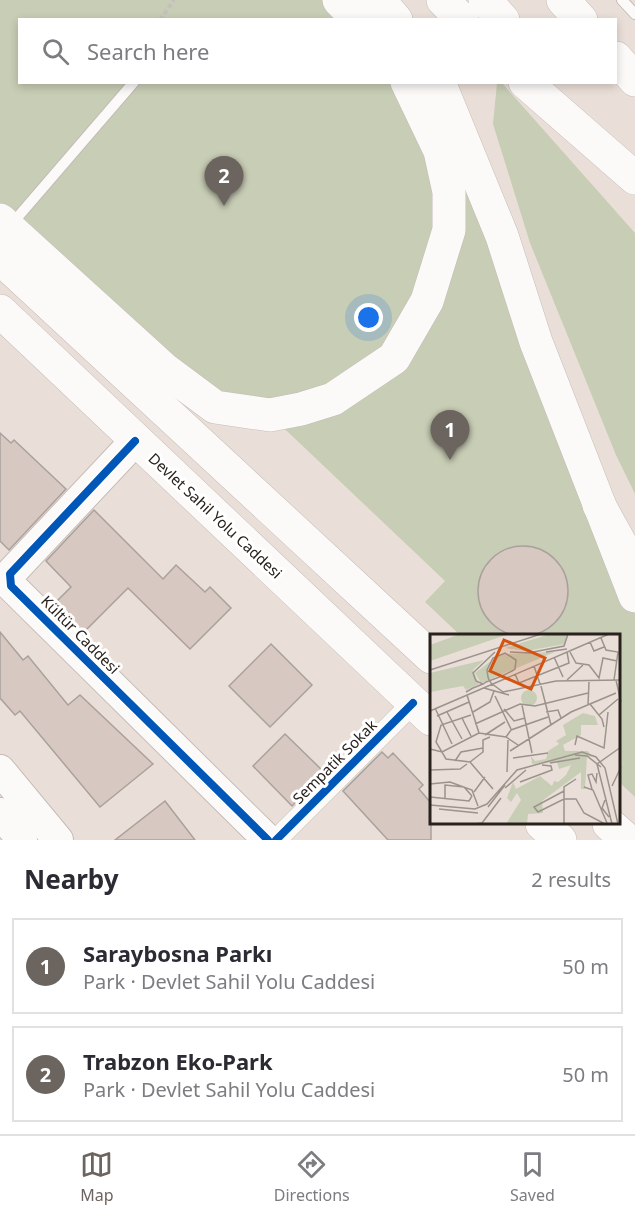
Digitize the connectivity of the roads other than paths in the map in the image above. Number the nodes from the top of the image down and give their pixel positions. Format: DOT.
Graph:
graph roads {
  1 [pos="339,0"];
  2 [pos="379,0"];
  3 [pos="443,0"];
  4 [pos="485,0"];
  5 [pos="564,0"];
  6 [pos="622,0"];
  7 [pos="635,14"];
  8 [pos="357,18"];
  9 [pos="394,18"];
  10 [pos="460,18"];
  11 [pos="501,18"];
  12 [pos="579,18"];
  13 [pos="617,60"];
  14 [pos="635,80"];
  15 [pos="132,84"];
  16 [pos="407,84"];
  17 [pos="440,84"];
  18 [pos="527,84"];
  19 [pos="561,84"];
  20 [pos="635,167"];
  21 [pos="635,178"];
  22 [pos="3,235"];
  23 [pos="8,320"];
  24 [pos="135,441"];
  25 [pos="599,505"];
  26 [pos="635,570"];
  27 [pos="635,596"];
  28 [pos="430,656"];
  29 [pos="422,711"];
  30 [pos="0,770"];
  31 [pos="0,813"];
  32 [pos="543,825"];
  33 [pos="610,825"];
  34 [pos="22,840"];
  35 [pos="58,840"];
  36 [pos="268,840"];
  37 [pos="276,840"];
  38 [pos="560,840"];
  39 [pos="627,840"];
  1 -- 8 [label="main road"];
  2 -- 9 [label="main road"];
  3 -- 10 [label="main road"];
  4 -- 11 [label="main road"];
  5 -- 12 [label="main road"];
  6 -- 7 [label="lane"];
  13 -- 14 [label="main road"];
  15 -- 22 [label="lane"];
  16 -- 22 [label="main road"];
  17 -- 25 [label="main road"];
  18 -- 21 [label="main road"];
  19 -- 20 [label="main road"];
  22 -- 28 [label="main road"];
  23 -- 24 [label="main road, Devlet Sahil Yolu Caddesi"];
  24 -- 29 [label="main road, Devlet Sahil Yolu Caddesi"];
  24 -- 36 [label="street, Kültür Caddesi"];
  25 -- 26 [label="main road"];
  25 -- 27 [label="main road"];
  29 -- 37 [label="street, Sempatik Sokak"];
  30 -- 35 [label="street"];
  31 -- 34 [label="street"];
  32 -- 38 [label="main road"];
  33 -- 39 [label="main road"];
}
